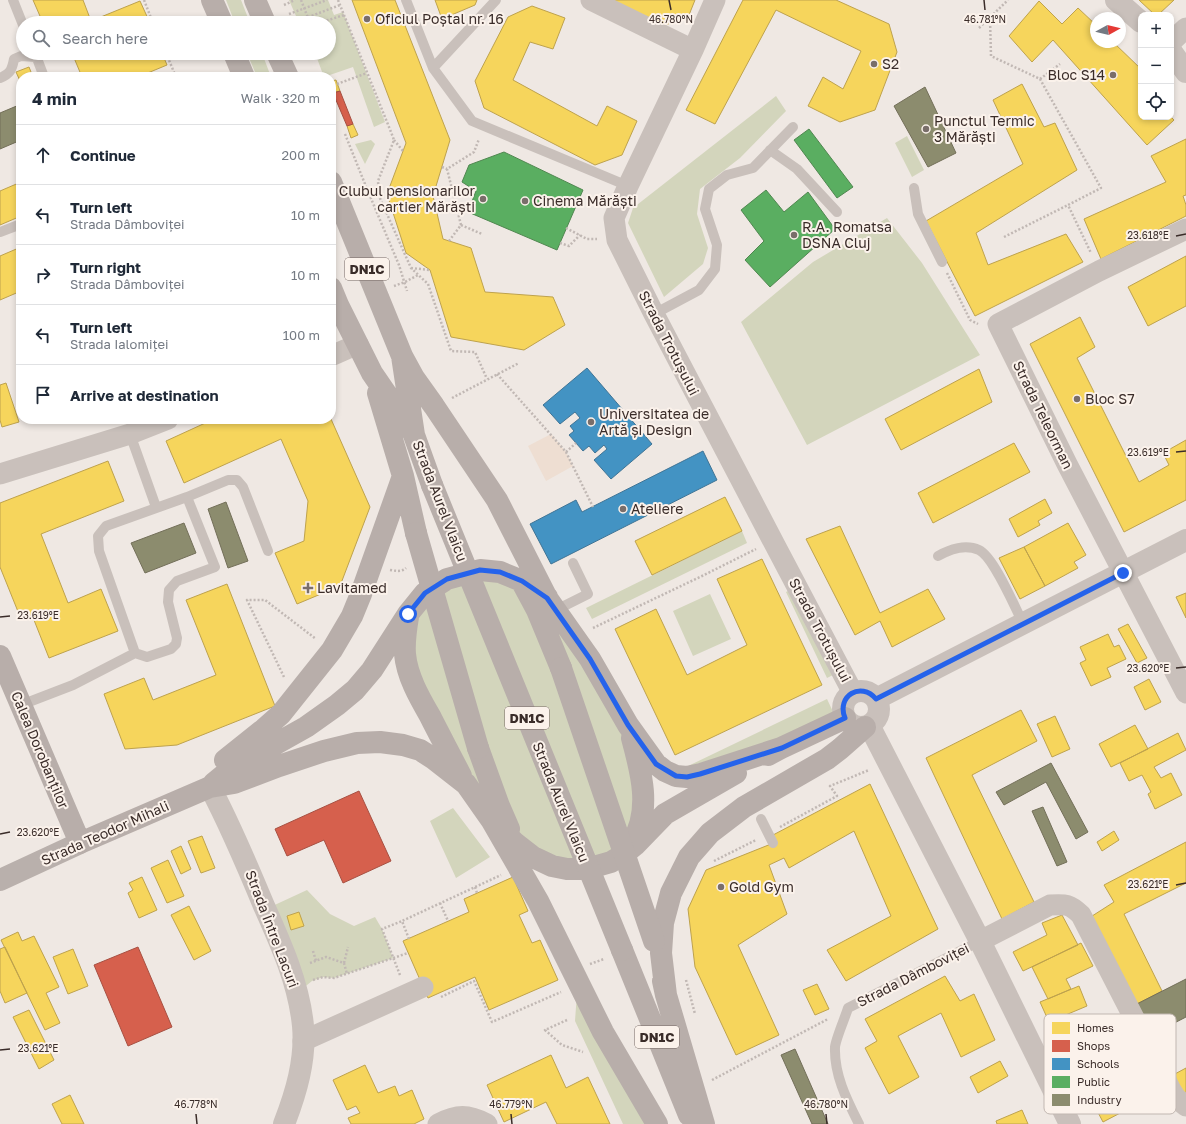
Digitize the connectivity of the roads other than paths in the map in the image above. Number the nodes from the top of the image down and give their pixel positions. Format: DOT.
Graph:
graph roads {
  1 [pos="13,0"];
  2 [pos="212,0"];
  3 [pos="255,0"];
  4 [pos="406,0"];
  5 [pos="496,0"];
  6 [pos="591,0"];
  7 [pos="715,0"];
  8 [pos="1116,0"];
  9 [pos="19,16"];
  10 [pos="219,16"];
  11 [pos="262,16"];
  12 [pos="1138,19"];
  13 [pos="1186,28"];
  14 [pos="1174,39"];
  15 [pos="693,50"];
  16 [pos="1174,55"];
  17 [pos="16,58"];
  18 [pos="38,60"];
  19 [pos="237,60"];
  20 [pos="281,60"];
  21 [pos="433,68"];
  22 [pos="42,72"];
  23 [pos="242,72"];
  24 [pos="286,72"];
  25 [pos="1186,72"];
  26 [pos="0,78"];
  27 [pos="793,127"];
  28 [pos="770,150"];
  29 [pos="628,186"];
  30 [pos="914,188"];
  31 [pos="336,194"];
  32 [pos="837,212"];
  33 [pos="16,226"];
  34 [pos="1186,229"];
  35 [pos="0,232"];
  36 [pos="942,262"];
  37 [pos="336,300"];
  38 [pos="654,314"];
  39 [pos="358,344"];
  40 [pos="336,354"];
  41 [pos="402,356"];
  42 [pos="372,373"];
  43 [pos="155,424"];
  44 [pos="130,434"];
  45 [pos="414,434"];
  46 [pos="0,474"];
  47 [pos="403,476"];
  48 [pos="187,497"];
  49 [pos="156,507"];
  50 [pos="1186,540"];
  51 [pos="268,551"];
  52 [pos="938,556"];
  53 [pos="573,563"];
  54 [pos="1123,573"];
  55 [pos="522,581"];
  56 [pos="552,604"];
  57 [pos="408,614"];
  58 [pos="1023,624"];
  59 [pos="135,653"];
  60 [pos="0,656"];
  61 [pos="853,692"];
  62 [pos="1186,693"];
  63 [pos="876,699"];
  64 [pos="21,705"];
  65 [pos="845,718"];
  66 [pos="628,725"];
  67 [pos="867,726"];
  68 [pos="782,748"];
  69 [pos="466,784"];
  70 [pos="206,788"];
  71 [pos="761,819"];
  72 [pos="492,821"];
  73 [pos="770,838"];
  74 [pos="515,843"];
  75 [pos="80,844"];
  76 [pos="611,862"];
  77 [pos="0,880"];
  78 [pos="980,941"];
  79 [pos="424,993"];
  80 [pos="666,995"];
  81 [pos="1132,1014"];
  82 [pos="303,1041"];
  83 [pos="1044,1071"];
  84 [pos="1176,1098"];
  85 [pos="1186,1106"];
  86 [pos="1065,1114"];
  87 [pos="284,1124"];
  88 [pos="438,1124"];
  89 [pos="487,1124"];
  90 [pos="656,1124"];
  91 [pos="692,1124"];
  92 [pos="704,1124"];
  93 [pos="859,1124"];
  94 [pos="1070,1124"];
  1 -- 9 [label="lane"];
  2 -- 10 [label="main road"];
  3 -- 11 [label="main road"];
  4 -- 21 [label="lane"];
  5 -- 21 [label="lane"];
  6 -- 15 [label="street"];
  7 -- 15 [label="street, Strada Trotușului"];
  8 -- 12 [label="street"];
  13 -- 14 [label="street"];
  15 -- 29 [label="street, Strada Trotușului"];
  16 -- 25 [label="street"];
  17 -- 26 [label="lane"];
  18 -- 22 [label="lane"];
  19 -- 23 [label="main road"];
  20 -- 24 [label="main road"];
  21 -- 29 [label="lane"];
  27 -- 28 [label="lane"];
  28 -- 32 [label="lane"];
  28 -- 38 [label="lane"];
  29 -- 38 [label="street, Strada Trotușului"];
  30 -- 36 [label="lane"];
  31 -- 41 [label="main road, Strada Aurel Vlaicu / DN1C"];
  33 -- 35 [label="lane"];
  34 -- 54 [label="street, Strada Teleorman"];
  37 -- 39 [label="main road, Strada Aurel Vlaicu / DN1C"];
  38 -- 61 [label="street, Strada Trotușului"];
  39 -- 40 [label="street"];
  39 -- 42 [label="main road, Strada Aurel Vlaicu / DN1C"];
  41 -- 45 [label="main road, Strada Aurel Vlaicu / DN1C"];
  41 -- 56 [label="main road"];
  42 -- 45 [label="main road, Strada Aurel Vlaicu / DN1C"];
  42 -- 47 [label="main road"];
  43 -- 44 [label="street"];
  44 -- 46 [label="street"];
  44 -- 49 [label="lane"];
  45 -- 91 [label="main road, Strada Aurel Vlaicu / DN1C, bridge"];
  47 -- 70 [label="main road"];
  47 -- 74 [label="main road, bridge"];
  48 -- 49 [label="lane"];
  48 -- 51 [label="lane"];
  48 -- 59 [label="lane"];
  49 -- 59 [label="lane"];
  50 -- 54 [label="street"];
  52 -- 58 [label="lane"];
  53 -- 56 [label="lane"];
  54 -- 58 [label="street"];
  54 -- 62 [label="street, Strada Teleorman"];
  55 -- 56 [label="main road"];
  55 -- 57 [label="main road"];
  55 -- 80 [label="main road, bridge"];
  56 -- 66 [label="main road"];
  57 -- 69 [label="main road"];
  57 -- 70 [label="main road"];
  58 -- 63 [label="street"];
  59 -- 64 [label="lane"];
  60 -- 64 [label="main road, Calea Dorobanților"];
  61 -- 63 [label="street"];
  61 -- 65 [label="street"];
  63 -- 67 [label="street"];
  64 -- 75 [label="main road, Calea Dorobanților"];
  65 -- 67 [label="street"];
  65 -- 68 [label="main road"];
  66 -- 68 [label="main road"];
  66 -- 76 [label="main road"];
  67 -- 78 [label="street, Strada Dâmboviței"];
  67 -- 80 [label="main road"];
  68 -- 76 [label="main road"];
  69 -- 70 [label="main road"];
  69 -- 72 [label="main road"];
  70 -- 75 [label="main road, Strada Teodor Mihali"];
  70 -- 82 [label="street, Strada Între Lacuri"];
  71 -- 73 [label="lane"];
  72 -- 74 [label="main road"];
  72 -- 90 [label="main road"];
  74 -- 76 [label="main road"];
  75 -- 77 [label="main road, Strada Teodor Mihali"];
  78 -- 81 [label="street"];
  78 -- 83 [label="street, Strada Dâmboviței"];
  78 -- 93 [label="lane, Strada Dâmboviței"];
  79 -- 82 [label="street"];
  80 -- 92 [label="main road"];
  82 -- 87 [label="street, Strada Între Lacuri"];
  84 -- 85 [label="street"];
  86 -- 94 [label="street, Strada Dâmboviței"];
  88 -- 89 [label="street"];
}
